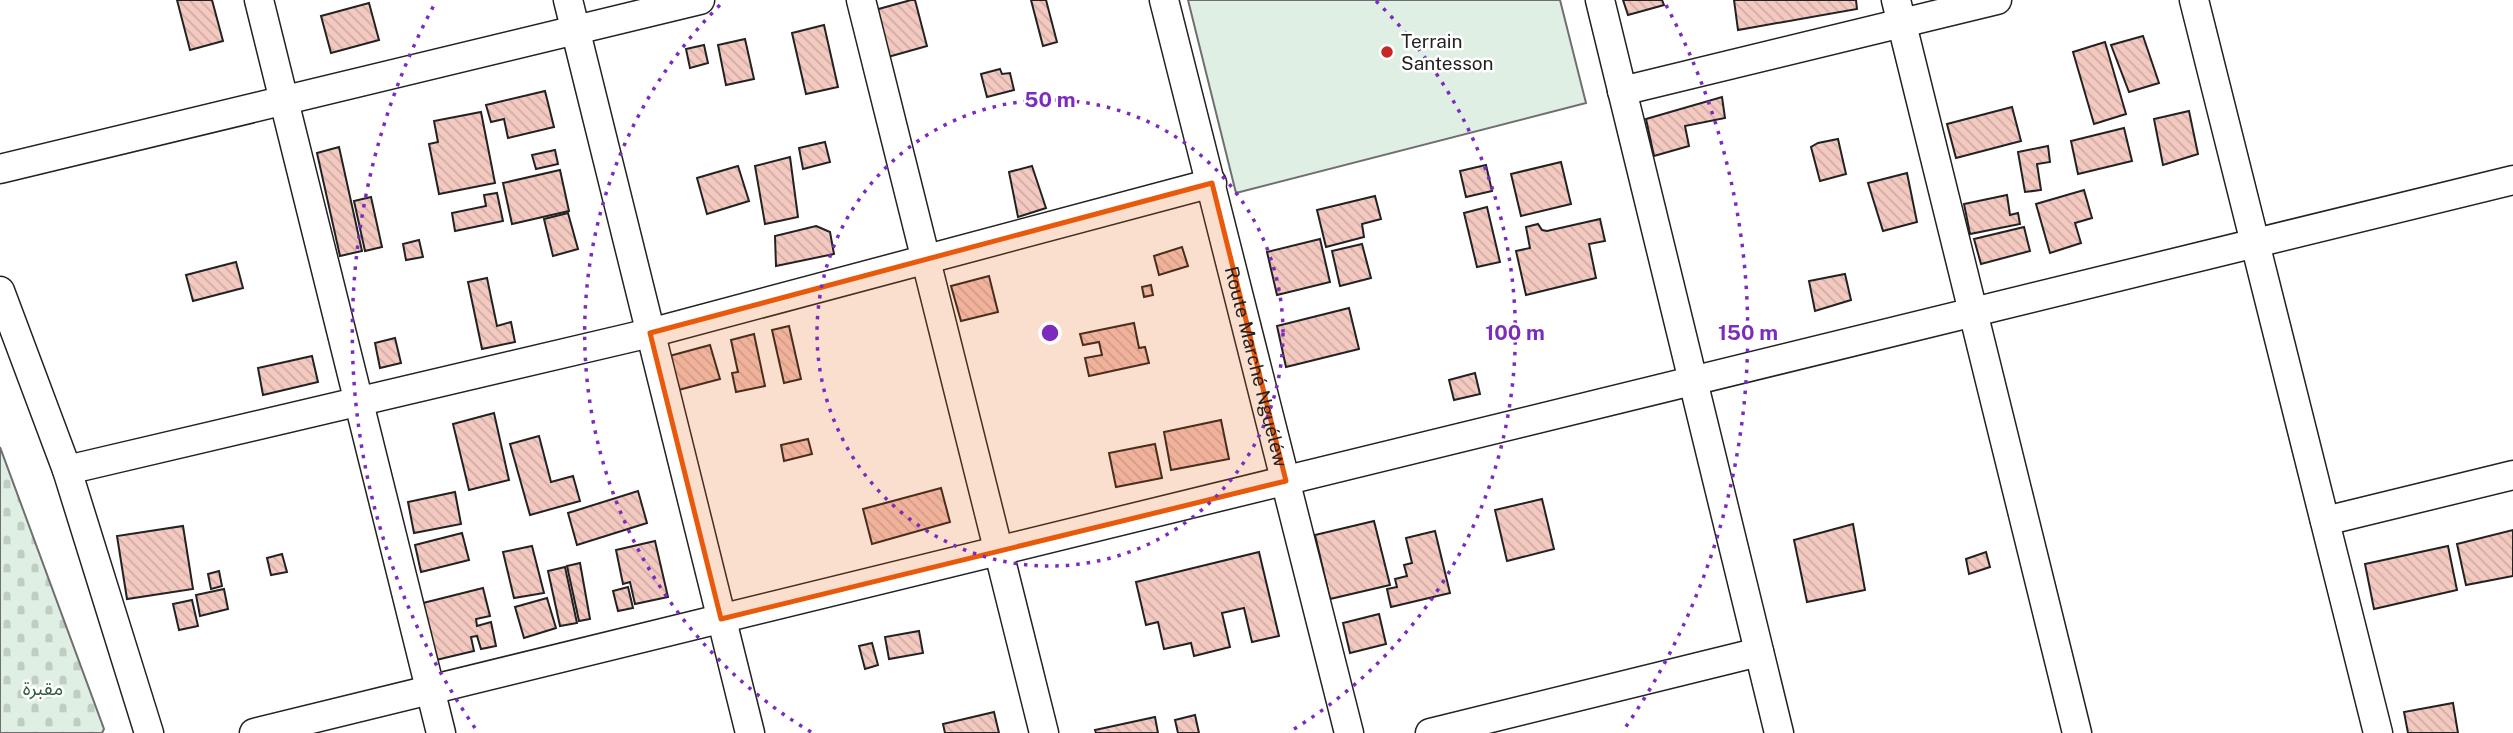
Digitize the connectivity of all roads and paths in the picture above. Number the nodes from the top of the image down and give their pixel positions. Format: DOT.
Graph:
graph roads {
  1 [pos="259,0"];
  2 [pos="568,0"];
  3 [pos="700,0"];
  4 [pos="861,0"];
  5 [pos="1164,0"];
  6 [pos="1600,0"];
  7 [pos="1997,0"];
  8 [pos="2194,0"];
  9 [pos="1898,12"];
  10 [pos="575,30"];
  11 [pos="1622,91"];
  12 [pos="284,100"];
  13 [pos="0,169"];
  14 [pos="2513,180"];
  15 [pos="1212,183"];
  16 [pos="2255,243"];
  17 [pos="926,260"];
  18 [pos="0,290"];
  19 [pos="1972,312"];
  20 [pos="650,332"];
  21 [pos="1693,381"];
  22 [pos="359,403"];
  23 [pos="66,470"];
  24 [pos="2513,475"];
  25 [pos="1286,481"];
  26 [pos="2325,521"];
  27 [pos="999,551"];
  28 [pos="722,618"];
  29 [pos="1759,652"];
  30 [pos="431,690"];
  31 [pos="149,733"];
  32 [pos="254,733"];
  33 [pos="442,733"];
  34 [pos="750,733"];
  35 [pos="1044,733"];
  36 [pos="1349,733"];
  37 [pos="1430,733"];
  38 [pos="1779,733"];
  39 [pos="2077,733"];
  40 [pos="2378,733"];
  1 -- 12 [label="street"];
  2 -- 10 [label="street"];
  3 -- 10 [label="street"];
  4 -- 17 [label="street"];
  5 -- 15 [label="street, Route Marché Nguéléw"];
  6 -- 11 [label="street"];
  7 -- 9 [label="street"];
  8 -- 16 [label="street"];
  9 -- 11 [label="street"];
  9 -- 19 [label="street"];
  10 -- 12 [label="street"];
  10 -- 20 [label="street"];
  11 -- 21 [label="street"];
  12 -- 13 [label="street"];
  12 -- 22 [label="street"];
  14 -- 16 [label="street"];
  15 -- 17 [label="street"];
  15 -- 25 [label="street, Route Marché Nguéléw"];
  16 -- 19 [label="street"];
  16 -- 26 [label="street"];
  17 -- 20 [label="street"];
  17 -- 27 [label="street"];
  18 -- 23 [label="street"];
  19 -- 21 [label="street"];
  19 -- 39 [label="street"];
  20 -- 22 [label="street"];
  20 -- 28 [label="street"];
  21 -- 25 [label="street"];
  21 -- 29 [label="street"];
  22 -- 23 [label="street"];
  22 -- 30 [label="street"];
  23 -- 31 [label="street"];
  24 -- 26 [label="street"];
  25 -- 27 [label="street"];
  25 -- 36 [label="street, Route Marché Nguéléw"];
  26 -- 40 [label="street"];
  27 -- 28 [label="street"];
  27 -- 35 [label="street"];
  28 -- 30 [label="street"];
  28 -- 34 [label="street"];
  29 -- 37 [label="street"];
  29 -- 38 [label="street"];
  30 -- 32 [label="street"];
  30 -- 33 [label="street"];
}
